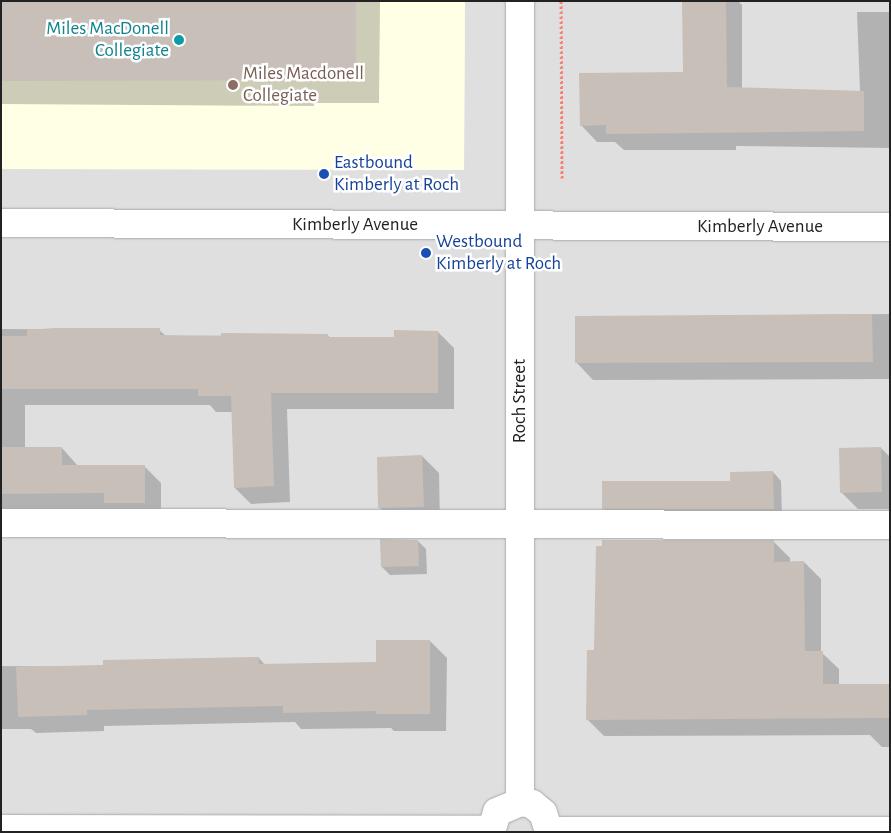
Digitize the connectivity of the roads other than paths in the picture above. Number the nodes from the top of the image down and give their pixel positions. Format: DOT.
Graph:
graph roads {
  1 [pos="520,1"];
  2 [pos="1,223"];
  3 [pos="520,226"];
  4 [pos="890,227"];
  5 [pos="1,524"];
  6 [pos="520,525"];
  7 [pos="890,525"];
  8 [pos="520,802"];
  9 [pos="1,829"];
  10 [pos="491,831"];
  11 [pos="549,831"];
  12 [pos="890,831"];
  1 -- 3 [label="street, Roch Street"];
  2 -- 3 [label="street, Kimberly Avenue"];
  3 -- 4 [label="street, Kimberly Avenue"];
  3 -- 6 [label="street, Roch Street"];
  5 -- 6 [label="street"];
  6 -- 7 [label="street"];
  6 -- 8 [label="street, Roch Street"];
  8 -- 10 [label="street"];
  8 -- 11 [label="street"];
  9 -- 10 [label="street"];
  11 -- 12 [label="street"];
}
